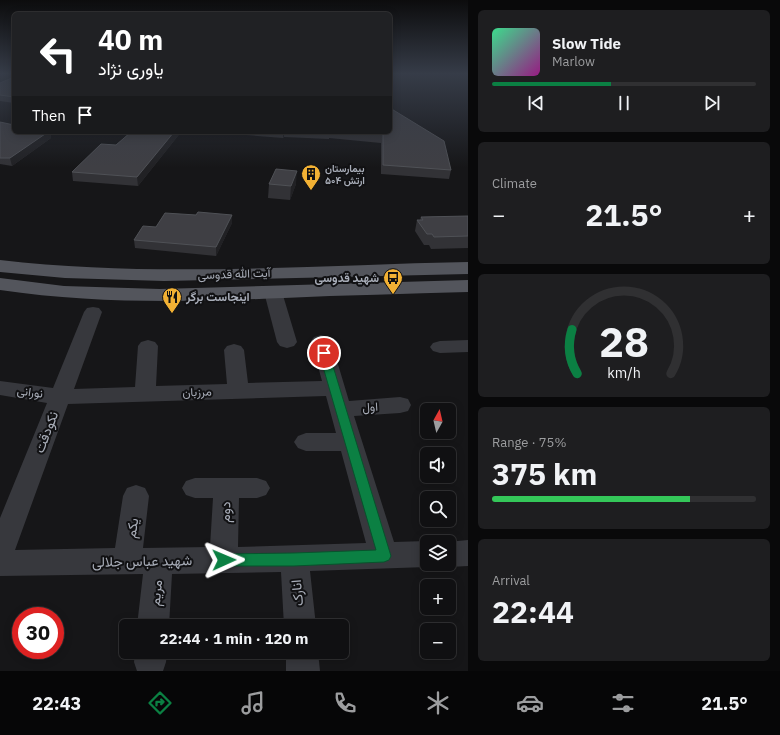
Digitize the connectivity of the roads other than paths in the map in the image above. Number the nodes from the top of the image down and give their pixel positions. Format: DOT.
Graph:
graph roads {
  1 [pos="0,266"];
  2 [pos="468,268"];
  3 [pos="0,284"];
  4 [pos="468,286"];
  5 [pos="273,292"];
  6 [pos="93,312"];
  7 [pos="321,341"];
  8 [pos="287,342"];
  9 [pos="148,346"];
  10 [pos="468,346"];
  11 [pos="440,347"];
  12 [pos="234,350"];
  13 [pos="0,388"];
  14 [pos="238,391"];
  15 [pos="145,394"];
  16 [pos="60,397"];
  17 [pos="338,399"];
  18 [pos="400,405"];
  19 [pos="306,442"];
  20 [pos="351,442"];
  21 [pos="195,488"];
  22 [pos="226,488"];
  23 [pos="257,488"];
  24 [pos="136,496"];
  25 [pos="0,553"];
  26 [pos="420,554"];
  27 [pos="456,554"];
  28 [pos="468,554"];
  29 [pos="384,556"];
  30 [pos="294,559"];
  31 [pos="224,560"];
  32 [pos="127,561"];
  33 [pos="159,561"];
  34 [pos="0,562"];
  35 [pos="154,619"];
  36 [pos="299,619"];
  37 [pos="302,659"];
  38 [pos="303,671"];
  1 -- 2 [label="main road, آیت الله قدوسی"];
  3 -- 5 [label="main road"];
  4 -- 5 [label="main road"];
  5 -- 8 [label="street"];
  6 -- 16 [label="street, نکودقت"];
  7 -- 17 [label="street"];
  9 -- 15 [label="street"];
  10 -- 11 [label="street"];
  12 -- 14 [label="street"];
  13 -- 16 [label="street, نورانی"];
  14 -- 15 [label="street, مرزبان"];
  14 -- 17 [label="street, مرزبان"];
  15 -- 16 [label="street, مرزبان"];
  16 -- 25 [label="street, نکودقت"];
  17 -- 18 [label="street, اول"];
  17 -- 20 [label="street"];
  19 -- 20 [label="street"];
  20 -- 29 [label="street"];
  21 -- 22 [label="street"];
  22 -- 23 [label="street"];
  22 -- 31 [label="street, دوم"];
  24 -- 32 [label="street, یکم"];
  26 -- 29 [label="street, شهید عباس جلالی"];
  27 -- 28 [label="street"];
  29 -- 30 [label="street, شهید عباس جلالی"];
  30 -- 31 [label="street, شهید عباس جلالی"];
  30 -- 36 [label="street, انارک"];
  31 -- 33 [label="street, شهید عباس جلالی"];
  32 -- 33 [label="street, شهید عباس جلالی"];
  32 -- 34 [label="street, شهید عباس جلالی"];
  33 -- 35 [label="street, مریم"];
  37 -- 38 [label="street"];
}
